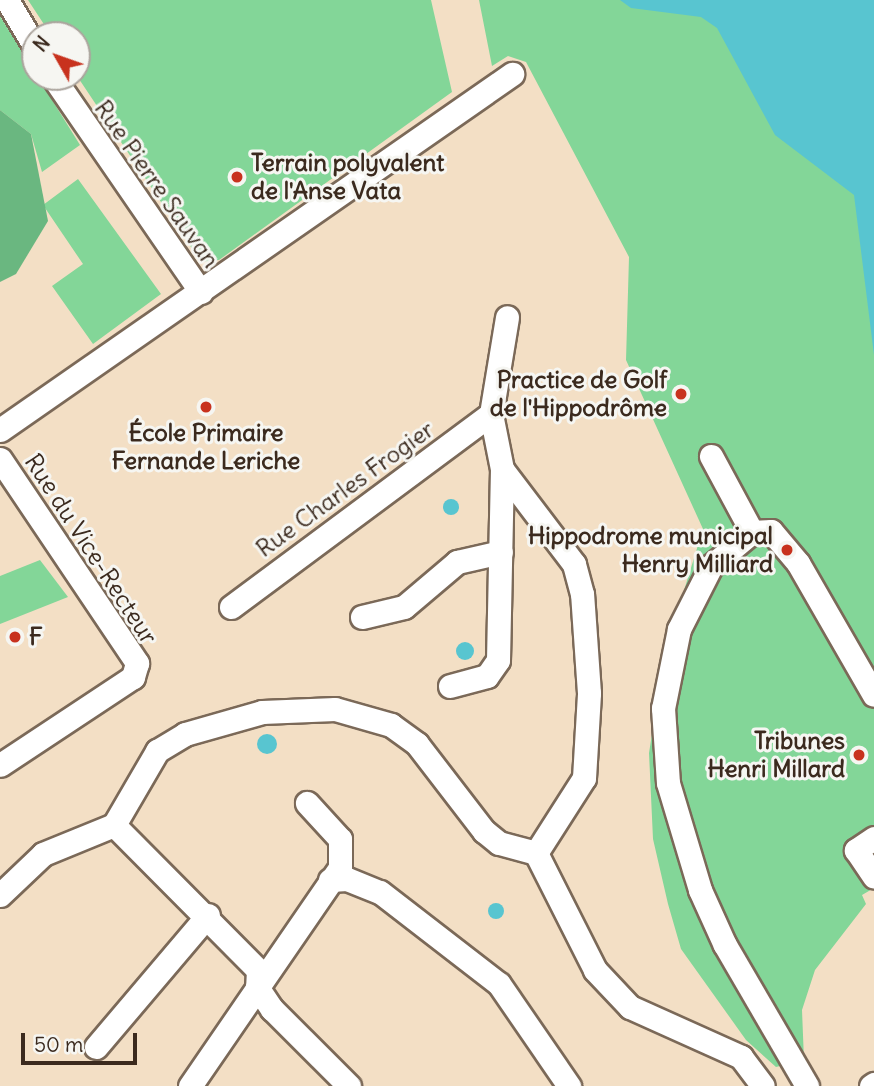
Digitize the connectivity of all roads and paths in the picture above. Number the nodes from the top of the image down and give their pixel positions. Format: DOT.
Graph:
graph roads {
  1 [pos="7,0"];
  2 [pos="21,24"];
  3 [pos="512,74"];
  4 [pos="63,91"];
  5 [pos="201,292"];
  6 [pos="507,317"];
  7 [pos="491,414"];
  8 [pos="0,430"];
  9 [pos="711,456"];
  10 [pos="0,459"];
  11 [pos="502,469"];
  12 [pos="752,532"];
  13 [pos="501,552"];
  14 [pos="231,607"];
  15 [pos="362,617"];
  16 [pos="450,686"];
  17 [pos="874,695"];
  18 [pos="0,765"];
  19 [pos="307,803"];
  20 [pos="114,825"];
  21 [pos="874,838"];
  22 [pos="536,853"];
  23 [pos="874,877"];
  24 [pos="330,880"];
  25 [pos="0,895"];
  26 [pos="208,915"];
  27 [pos="257,986"];
  28 [pos="96,1047"];
  29 [pos="190,1086"];
  30 [pos="349,1086"];
  31 [pos="569,1086"];
  32 [pos="763,1086"];
  33 [pos="807,1086"];
  1 -- 2 [label="street"];
  3 -- 5 [label="street"];
  4 -- 5 [label="street, Rue Pierre Sauvan"];
  5 -- 8 [label="street, Rue Pierre Sauvan"];
  6 -- 7 [label="street"];
  7 -- 11 [label="street"];
  7 -- 14 [label="street, Rue Charles Frogier"];
  9 -- 12 [label="street"];
  10 -- 18 [label="street, Rue du Vice-Recteur"];
  11 -- 13 [label="street"];
  11 -- 22 [label="street"];
  12 -- 17 [label="street"];
  12 -- 33 [label="street"];
  13 -- 15 [label="street"];
  13 -- 16 [label="street"];
  19 -- 24 [label="street"];
  20 -- 22 [label="street"];
  20 -- 25 [label="street"];
  20 -- 26 [label="street"];
  21 -- 23 [label="street"];
  22 -- 32 [label="street"];
  24 -- 27 [label="street"];
  24 -- 31 [label="street"];
  26 -- 27 [label="street"];
  26 -- 28 [label="street"];
  27 -- 29 [label="street"];
  27 -- 30 [label="street"];
}
